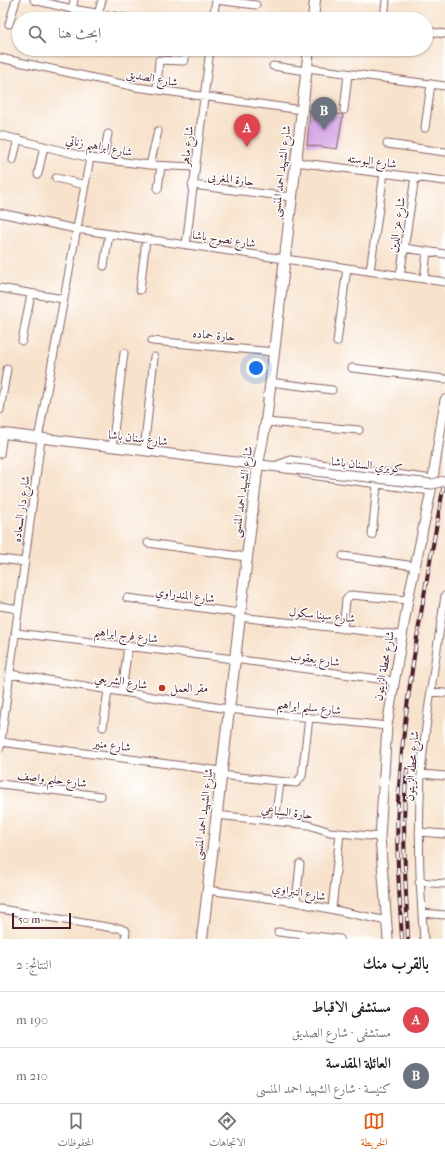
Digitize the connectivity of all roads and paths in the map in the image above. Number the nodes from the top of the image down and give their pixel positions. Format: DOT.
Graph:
graph roads {
  1 [pos="16,0"];
  2 [pos="34,0"];
  3 [pos="74,0"];
  4 [pos="102,0"];
  5 [pos="216,0"];
  6 [pos="315,0"];
  7 [pos="386,0"];
  8 [pos="256,5"];
  9 [pos="72,9"];
  10 [pos="12,12"];
  11 [pos="88,12"];
  12 [pos="99,12"];
  13 [pos="214,12"];
  14 [pos="314,12"];
  15 [pos="385,12"];
  16 [pos="12,14"];
  17 [pos="9,24"];
  18 [pos="433,32"];
  19 [pos="445,34"];
  20 [pos="185,56"];
  21 [pos="209,56"];
  22 [pos="308,56"];
  23 [pos="0,58"];
  24 [pos="274,66"];
  25 [pos="307,69"];
  26 [pos="348,74"];
  27 [pos="431,84"];
  28 [pos="445,86"];
  29 [pos="157,90"];
  30 [pos="204,98"];
  31 [pos="302,110"];
  32 [pos="344,110"];
  33 [pos="425,128"];
  34 [pos="158,130"];
  35 [pos="108,134"];
  36 [pos="0,135"];
  37 [pos="18,139"];
  38 [pos="387,144"];
  39 [pos="44,146"];
  40 [pos="445,152"];
  41 [pos="90,158"];
  42 [pos="103,159"];
  43 [pos="13,160"];
  44 [pos="295,162"];
  45 [pos="150,165"];
  46 [pos="161,166"];
  47 [pos="195,167"];
  48 [pos="384,173"];
  49 [pos="38,174"];
  50 [pos="415,177"];
  51 [pos="56,178"];
  52 [pos="445,181"];
  53 [pos="85,184"];
  54 [pos="192,185"];
  55 [pos="158,189"];
  56 [pos="291,197"];
  57 [pos="0,213"];
  58 [pos="76,229"];
  59 [pos="109,234"];
  60 [pos="146,239"];
  61 [pos="186,245"];
  62 [pos="404,248"];
  63 [pos="427,251"];
  64 [pos="445,254"];
  65 [pos="283,259"];
  66 [pos="104,266"];
  67 [pos="347,268"];
  68 [pos="370,271"];
  69 [pos="400,276"];
  70 [pos="424,279"];
  71 [pos="445,282"];
  72 [pos="0,288"];
  73 [pos="140,290"];
  74 [pos="31,294"];
  75 [pos="63,299"];
  76 [pos="22,340"];
  77 [pos="152,341"];
  78 [pos="337,342"];
  79 [pos="274,352"];
  80 [pos="124,353"];
  81 [pos="154,357"];
  82 [pos="352,368"];
  83 [pos="7,370"];
  84 [pos="445,380"];
  85 [pos="270,382"];
  86 [pos="332,390"];
  87 [pos="445,400"];
  88 [pos="0,410"];
  89 [pos="266,422"];
  90 [pos="359,430"];
  91 [pos="1,433"];
  92 [pos="40,439"];
  93 [pos="112,447"];
  94 [pos="144,451"];
  95 [pos="0,454"];
  96 [pos="258,464"];
  97 [pos="274,466"];
  98 [pos="286,468"];
  99 [pos="433,479"];
  100 [pos="445,481"];
  101 [pos="377,484"];
  102 [pos="431,491"];
  103 [pos="372,536"];
  104 [pos="148,543"];
  105 [pos="343,556"];
  106 [pos="246,557"];
  107 [pos="0,559"];
  108 [pos="25,562"];
  109 [pos="415,566"];
  110 [pos="445,596"];
  111 [pos="127,598"];
  112 [pos="408,600"];
  113 [pos="0,606"];
  114 [pos="18,610"];
  115 [pos="240,615"];
  116 [pos="343,628"];
  117 [pos="16,633"];
  118 [pos="402,635"];
  119 [pos="128,646"];
  120 [pos="234,659"];
  121 [pos="10,674"];
  122 [pos="393,681"];
  123 [pos="108,690"];
  124 [pos="122,692"];
  125 [pos="430,692"];
  126 [pos="445,693"];
  127 [pos="228,709"];
  128 [pos="309,718"];
  129 [pos="2,719"];
  130 [pos="387,726"];
  131 [pos="104,727"];
  132 [pos="0,745"];
  133 [pos="221,773"];
  134 [pos="421,774"];
  135 [pos="445,776"];
  136 [pos="280,782"];
  137 [pos="0,784"];
  138 [pos="101,796"];
  139 [pos="216,815"];
  140 [pos="275,821"];
  141 [pos="419,832"];
  142 [pos="340,833"];
  143 [pos="445,834"];
  144 [pos="380,836"];
  145 [pos="300,864"];
  146 [pos="419,882"];
  147 [pos="445,884"];
  148 [pos="207,890"];
  149 [pos="296,902"];
  150 [pos="0,909"];
  151 [pos="332,909"];
  152 [pos="422,913"];
  153 [pos="445,915"];
  154 [pos="387,921"];
  155 [pos="278,932"];
  156 [pos="125,939"];
  157 [pos="202,939"];
  158 [pos="340,939"];
  159 [pos="388,939"];
  160 [pos="424,939"];
  1 -- 10 [label="street"];
  2 -- 9 [label="street"];
  3 -- 9 [label="street"];
  4 -- 12 [label="street"];
  5 -- 8 [label="street"];
  5 -- 13 [label="street"];
  6 -- 14 [label="main road"];
  7 -- 15 [label="street"];
  9 -- 11 [label="street"];
  16 -- 17 [label="street"];
  18 -- 19 [label="street"];
  20 -- 29 [label="street"];
  21 -- 30 [label="street, شارع ماهر"];
  22 -- 25 [label="main road, شارع الشهيد احمد المنسى"];
  23 -- 29 [label="street, شارع الصديق"];
  24 -- 25 [label="street"];
  25 -- 26 [label="street"];
  25 -- 31 [label="main road, شارع الشهيد احمد المنسى"];
  26 -- 27 [label="street"];
  26 -- 32 [label="street"];
  27 -- 28 [label="street"];
  27 -- 33 [label="street"];
  29 -- 30 [label="street, شارع الصديق"];
  30 -- 31 [label="street, شارع الصديق"];
  30 -- 47 [label="street, شارع ماهر"];
  31 -- 44 [label="main road, شارع الشهيد احمد المنسى"];
  34 -- 45 [label="street"];
  35 -- 42 [label="street"];
  36 -- 37 [label="street, شارع ابراهيم زناتي"];
  37 -- 39 [label="street, شارع ابراهيم زناتي"];
  37 -- 43 [label="street"];
  38 -- 40 [label="street"];
  39 -- 41 [label="street, شارع ابراهيم زناتي"];
  39 -- 49 [label="street"];
  41 -- 42 [label="street, شارع ابراهيم زناتي"];
  41 -- 53 [label="street, شارع دار السعاده"];
  42 -- 45 [label="street, شارع ابراهيم زناتي"];
  44 -- 48 [label="street, شارع البوسته"];
  44 -- 56 [label="main road, شارع الشهيد احمد المنسى"];
  45 -- 46 [label="street, شارع ابراهيم زناتي"];
  46 -- 47 [label="street, شارع ابراهيم زناتي"];
  46 -- 55 [label="street"];
  47 -- 54 [label="street, شارع ماهر"];
  48 -- 50 [label="street, شارع البوسته"];
  48 -- 68 [label="street"];
  50 -- 52 [label="street, شارع البوسته"];
  50 -- 62 [label="street, شارع عز الدين"];
  51 -- 53 [label="street"];
  53 -- 58 [label="street, شارع دار السعاده"];
  54 -- 56 [label="street, حارة المغربى"];
  54 -- 61 [label="street, شارع ماهر"];
  56 -- 65 [label="main road, شارع الشهيد احمد المنسى"];
  57 -- 58 [label="street, شارع نصوح باشا"];
  58 -- 59 [label="street, شارع نصوح باشا"];
  58 -- 75 [label="street, شارع دار السعاده"];
  59 -- 60 [label="street, شارع نصوح باشا"];
  59 -- 66 [label="street"];
  60 -- 61 [label="street, شارع نصوح باشا"];
  60 -- 73 [label="street"];
  61 -- 65 [label="street, شارع نصوح باشا"];
  62 -- 63 [label="street"];
  62 -- 69 [label="street, شارع عز الدين"];
  63 -- 64 [label="street"];
  63 -- 70 [label="street"];
  65 -- 67 [label="street, شارع نصوح باشا"];
  65 -- 79 [label="main road, شارع الشهيد احمد المنسى"];
  67 -- 68 [label="street, شارع نصوح باشا"];
  67 -- 78 [label="street"];
  68 -- 69 [label="street, شارع نصوح باشا"];
  69 -- 70 [label="street, شارع نصوح باشا"];
  70 -- 71 [label="street, شارع نصوح باشا"];
  72 -- 74 [label="street"];
  74 -- 75 [label="street"];
  74 -- 76 [label="street"];
  75 -- 92 [label="street, شارع دار السعاده"];
  77 -- 79 [label="street, حارة حماده"];
  79 -- 85 [label="main road, شارع الشهيد احمد المنسى"];
  80 -- 93 [label="street"];
  81 -- 94 [label="street"];
  82 -- 84 [label="street"];
  83 -- 88 [label="street"];
  85 -- 86 [label="street"];
  85 -- 89 [label="main road, شارع الشهيد احمد المنسى"];
  87 -- 99 [label="street, شارع محطة الزيتون"];
  89 -- 90 [label="street"];
  89 -- 96 [label="main road, شارع الشهيد احمد المنسى"];
  91 -- 92 [label="street, شارع سنان باشا"];
  91 -- 95 [label="street"];
  92 -- 93 [label="street, شارع سنان باشا"];
  92 -- 108 [label="street, شارع دار السعاده"];
  93 -- 94 [label="street, شارع سنان باشا"];
  94 -- 96 [label="street, شارع سنان باشا"];
  96 -- 97 [label="street, شارع سنان باشا"];
  96 -- 106 [label="main road, شارع الشهيد احمد المنسى"];
  97 -- 98 [label="street, شارع سنان باشا"];
  97 -- 99 [label="street, شارع سنان باشا"];
  97 -- 101 [label="street, شارع سنان باشا"];
  98 -- 100 [label="street, كوبري السنان باشا, bridge"];
  99 -- 102 [label="street, شارع محطة الزيتون"];
  101 -- 102 [label="street, شارع سنان باشا"];
  101 -- 103 [label="street"];
  102 -- 109 [label="street, شارع محطة الزيتون"];
  104 -- 106 [label="street"];
  105 -- 109 [label="street"];
  106 -- 115 [label="main road, شارع الشهيد احمد المنسى"];
  107 -- 108 [label="street"];
  108 -- 114 [label="street, شارع دار السعاده"];
  109 -- 112 [label="street, شارع محطة الزيتون"];
  110 -- 125 [label="street, شارع محطه الزيتون"];
  111 -- 115 [label="street, شارع المندراوي"];
  112 -- 116 [label="street"];
  112 -- 118 [label="street, شارع محطة الزيتون"];
  113 -- 114 [label="street"];
  114 -- 117 [label="street, شارع دار السعاده"];
  115 -- 116 [label="street, شارع سينا سكول"];
  115 -- 120 [label="main road, شارع الشهيد احمد المنسى"];
  116 -- 118 [label="street, شارع سينا سكول"];
  117 -- 119 [label="street, شارع فرج ابراهيم"];
  117 -- 121 [label="street, شارع دار السعاده"];
  118 -- 122 [label="street, شارع محطة الزيتون"];
  119 -- 120 [label="street, شارع فرج ابراهيم"];
  119 -- 124 [label="street"];
  120 -- 122 [label="street, شارع يعقوب"];
  120 -- 127 [label="main road, شارع الشهيد احمد المنسى"];
  121 -- 123 [label="street, شارع الشريعي"];
  121 -- 129 [label="street, شارع دار السعاده"];
  122 -- 130 [label="street, شارع محطة الزيتون"];
  123 -- 124 [label="street, شارع الشريعي"];
  123 -- 131 [label="street"];
  124 -- 127 [label="street, شارع الشريعي"];
  125 -- 126 [label="street"];
  125 -- 134 [label="street, شارع محطه الزيتون"];
  127 -- 128 [label="street, شارع سليم ابراهيم"];
  127 -- 133 [label="main road, شارع الشهيد احمد المنسى"];
  128 -- 130 [label="street, شارع سليم ابراهيم"];
  128 -- 136 [label="street, شارع منير"];
  129 -- 132 [label="street, شارع دار السعاده"];
  130 -- 144 [label="street, شارع محطة الزيتون"];
  132 -- 133 [label="street, شارع منير"];
  133 -- 136 [label="street, شارع منير"];
  133 -- 139 [label="main road, شارع الشهيد احمد المنسى"];
  134 -- 135 [label="street"];
  134 -- 141 [label="street, شارع محطه الزيتون"];
  136 -- 140 [label="street"];
  137 -- 138 [label="street, شارع حليم واصف"];
  139 -- 140 [label="street, حارة السباعي"];
  139 -- 148 [label="main road, شارع الشهيد احمد المنسى"];
  140 -- 142 [label="street, حارة السباعي"];
  141 -- 143 [label="street"];
  141 -- 146 [label="street, شارع محطه الزيتون"];
  142 -- 144 [label="street, حارة السباعي"];
  142 -- 151 [label="street"];
  144 -- 154 [label="street, شارع محطة الزيتون"];
  145 -- 149 [label="street"];
  146 -- 147 [label="street"];
  146 -- 152 [label="street, شارع محطه الزيتون"];
  148 -- 149 [label="street, شارع النبراوي"];
  148 -- 157 [label="main road, شارع الشهيد احمد المنسى"];
  149 -- 151 [label="street, شارع النبراوي"];
  150 -- 156 [label="street"];
  151 -- 154 [label="street, شارع النبراوي"];
  152 -- 153 [label="street"];
  152 -- 160 [label="street, شارع محطه الزيتون"];
  154 -- 159 [label="street, شارع محطة الزيتون"];
  155 -- 158 [label="street"];
}
